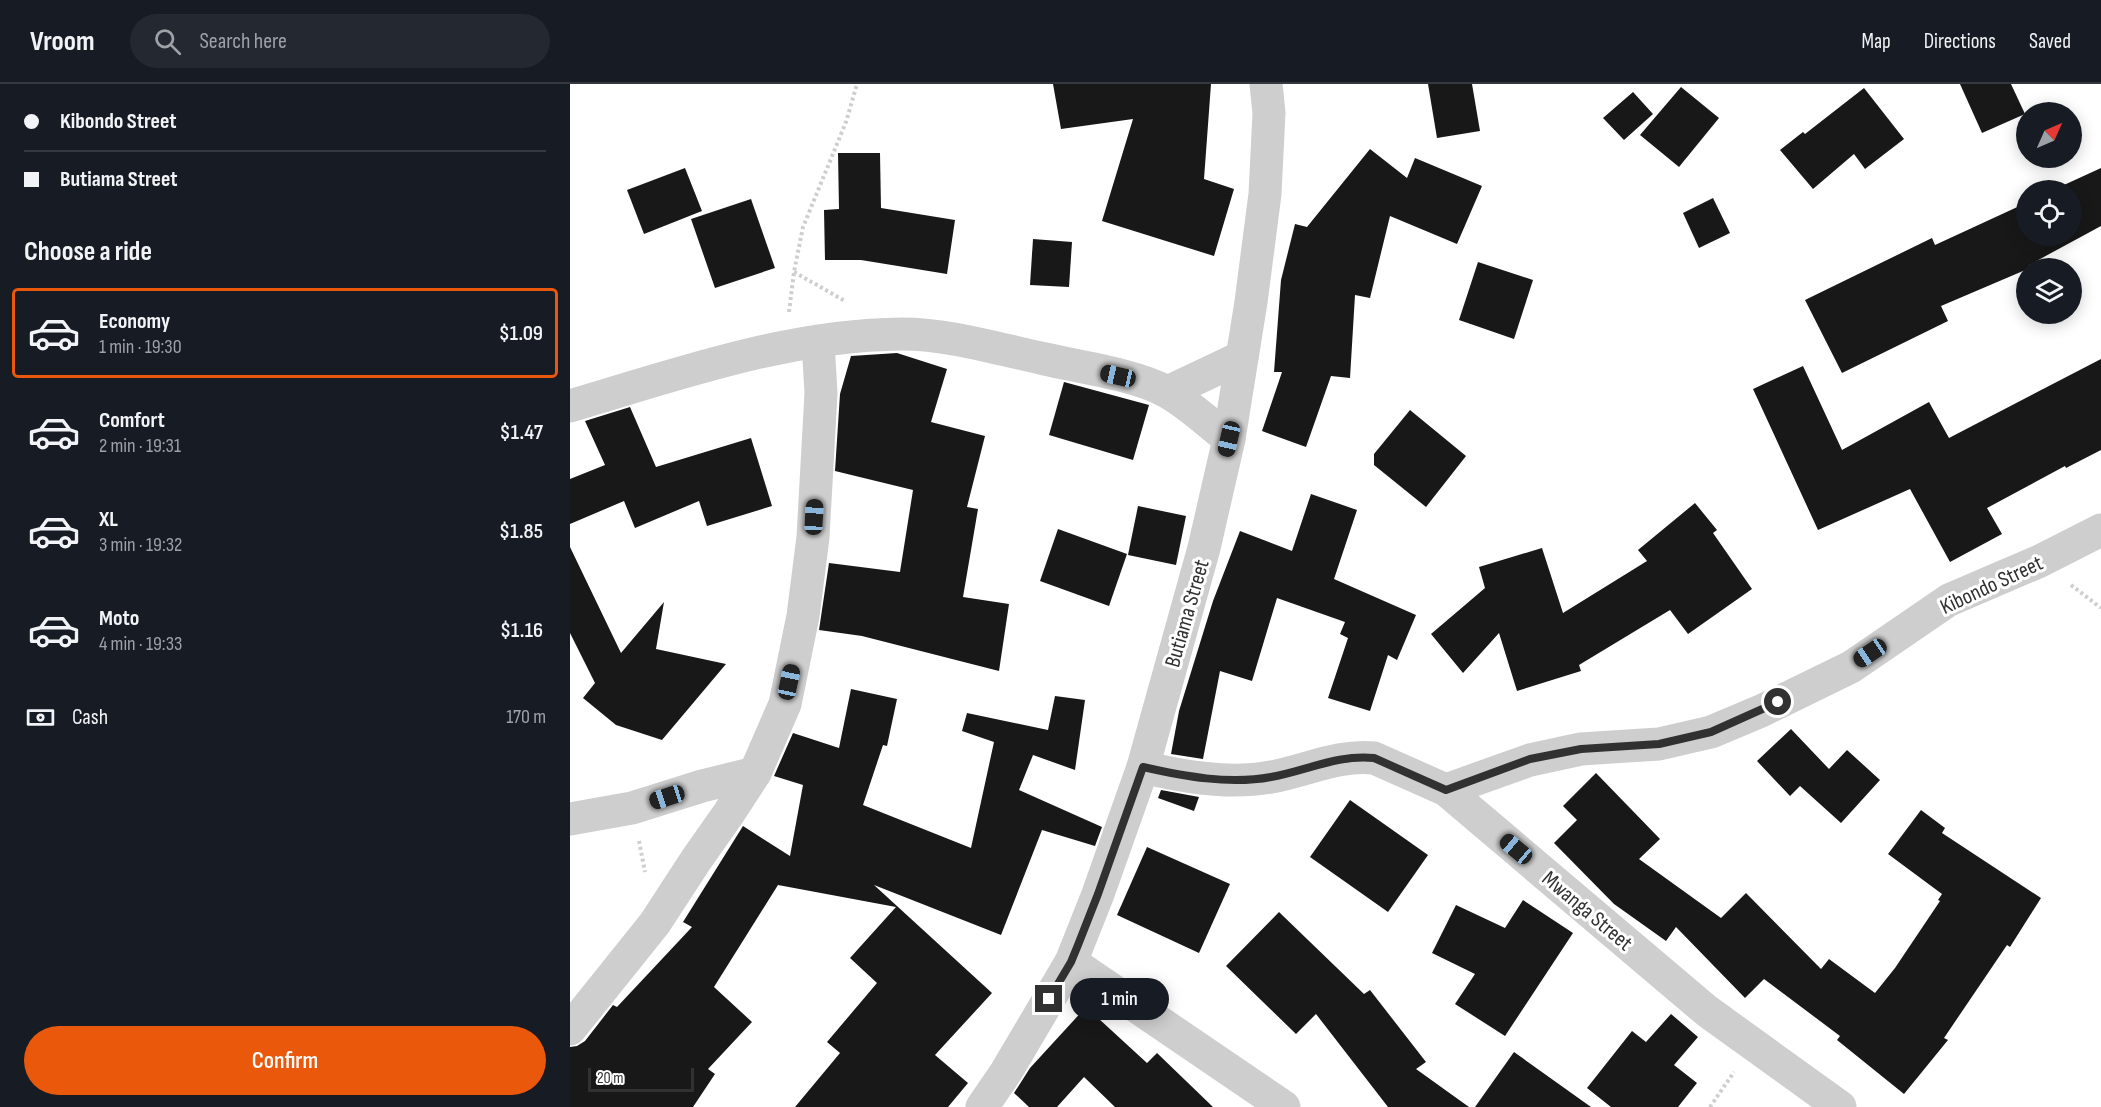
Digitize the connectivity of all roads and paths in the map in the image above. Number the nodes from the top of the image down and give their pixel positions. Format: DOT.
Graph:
graph roads {
  1 [pos="858,84"];
  2 [pos="1266,84"];
  3 [pos="818,342"];
  4 [pos="782,347"];
  5 [pos="1242,357"];
  6 [pos="1168,392"];
  7 [pos="570,406"];
  8 [pos="1229,439"];
  9 [pos="2101,530"];
  10 [pos="1143,767"];
  11 [pos="755,773"];
  12 [pos="1446,790"];
  13 [pos="632,808"];
  14 [pos="570,819"];
  15 [pos="655,923"];
  16 [pos="1071,962"];
  17 [pos="570,1029"];
  18 [pos="1753,1045"];
  19 [pos="982,1107"];
  20 [pos="1284,1107"];
  21 [pos="1710,1107"];
  22 [pos="1840,1107"];
  1 -- 4 [label="path"];
  2 -- 5 [label="street, Butiama Street"];
  3 -- 4 [label="street"];
  3 -- 6 [label="street"];
  3 -- 11 [label="street"];
  4 -- 7 [label="street"];
  5 -- 6 [label="street"];
  5 -- 8 [label="street, Butiama Street"];
  6 -- 8 [label="street"];
  8 -- 10 [label="street, Butiama Street"];
  9 -- 12 [label="street, Kibondo Street"];
  10 -- 12 [label="street, Mwanga Street"];
  10 -- 16 [label="street, Butiama Street"];
  11 -- 13 [label="street"];
  11 -- 15 [label="street"];
  12 -- 18 [label="street, Mwanga Street"];
  13 -- 14 [label="street"];
  13 -- 15 [label="path"];
  15 -- 17 [label="street"];
  16 -- 19 [label="street, Butiama Street"];
  16 -- 20 [label="street"];
  18 -- 21 [label="path"];
  18 -- 22 [label="street, Mwanga Street"];
}
